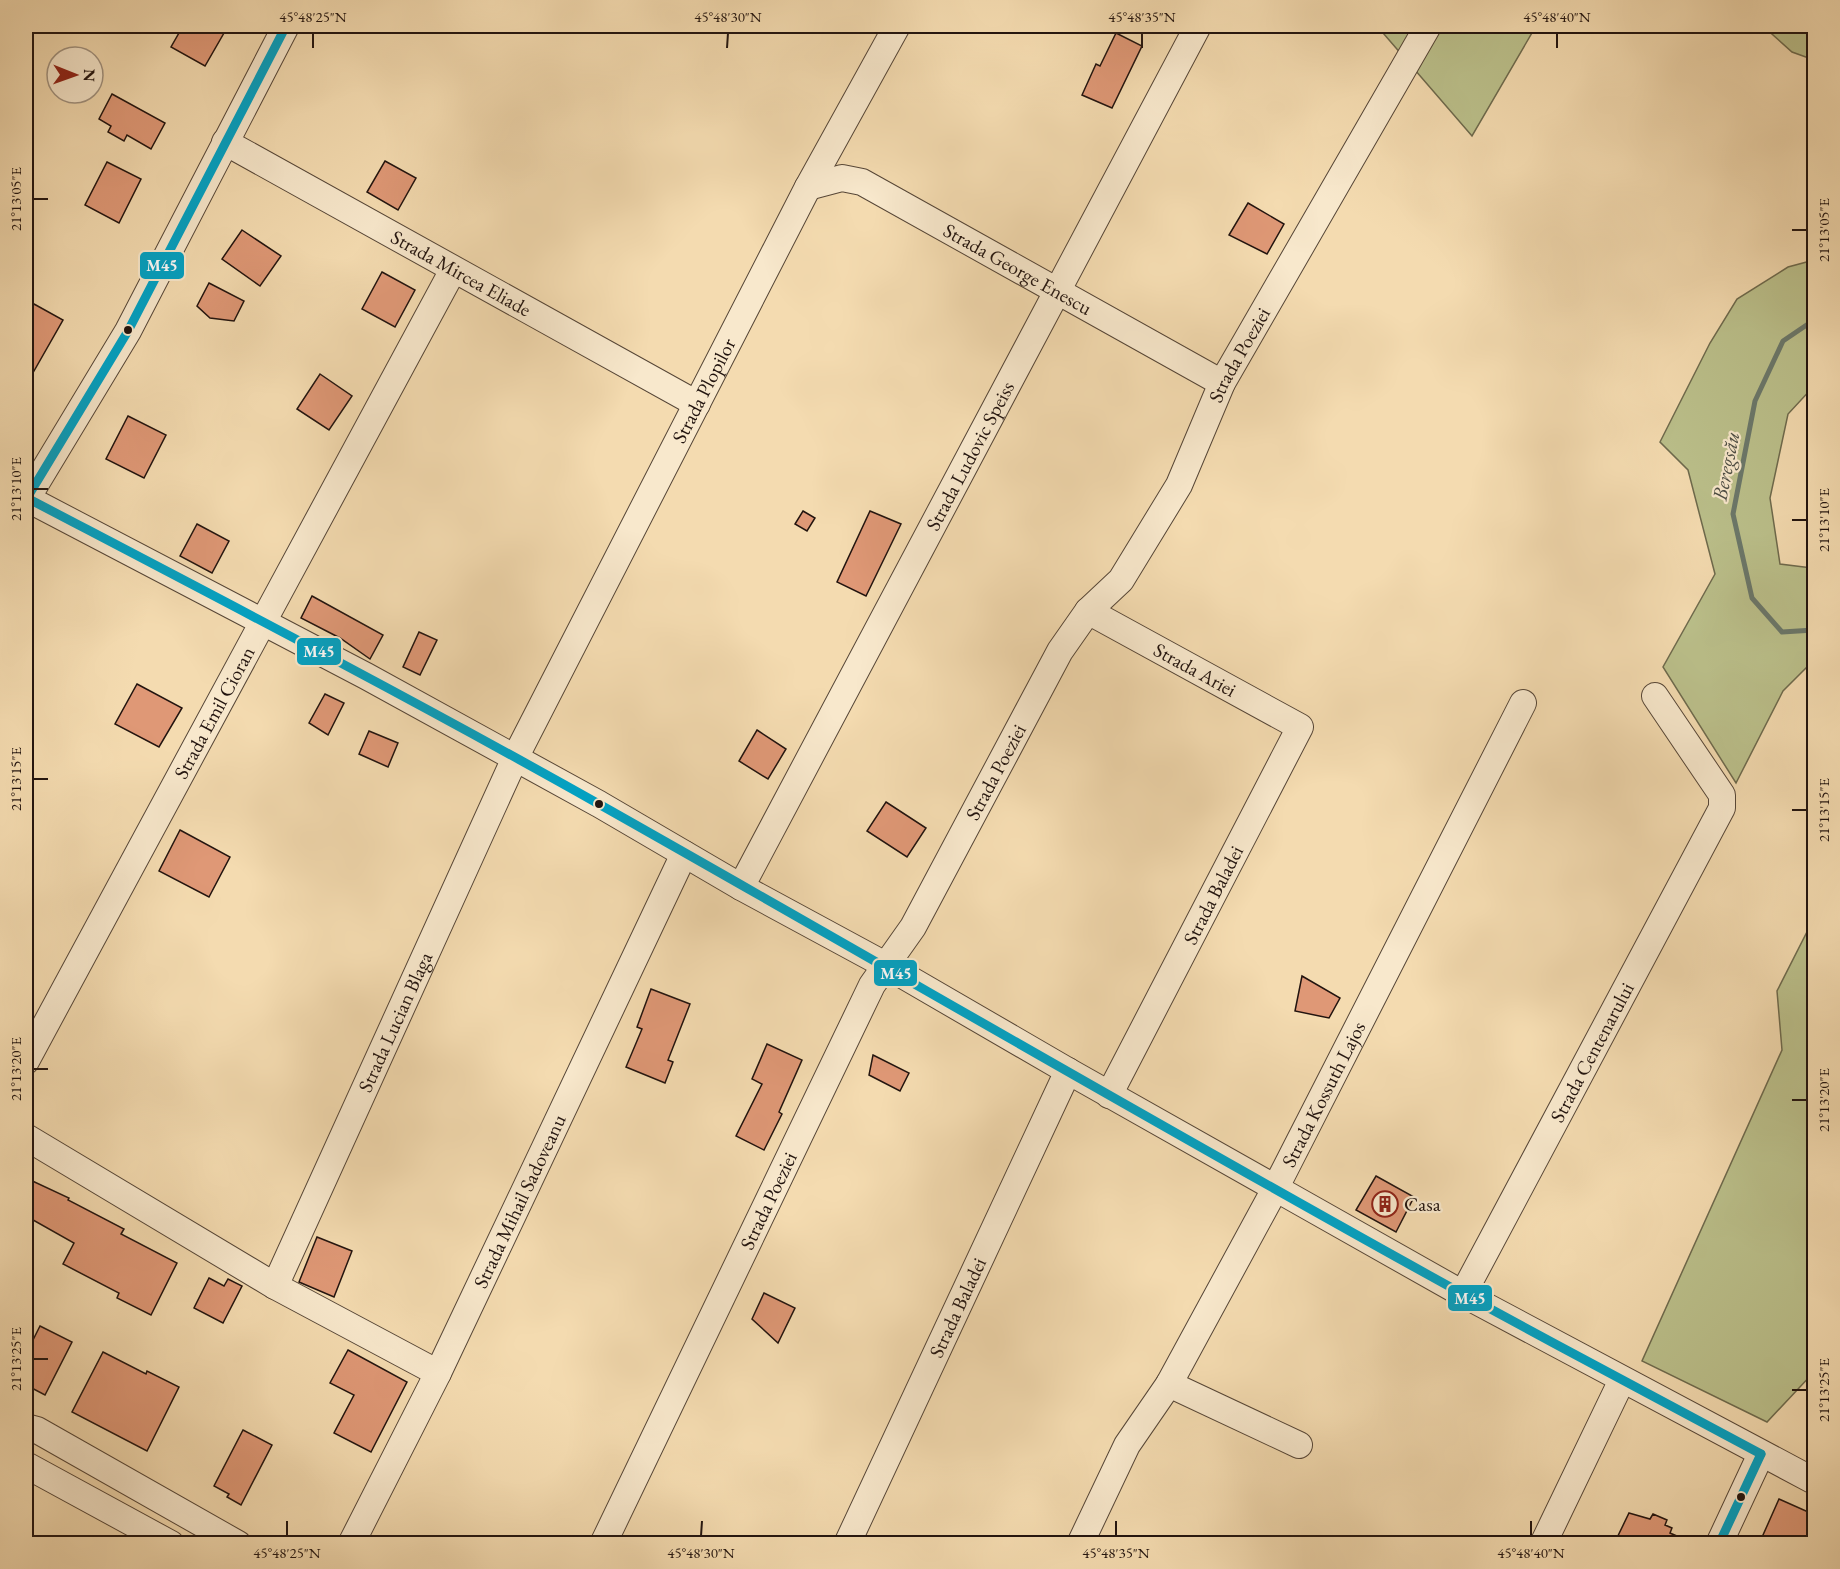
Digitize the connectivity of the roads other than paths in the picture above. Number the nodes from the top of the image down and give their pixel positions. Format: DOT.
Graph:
graph roads {
  1 [pos="286,26"];
  2 [pos="897,26"];
  3 [pos="1198,26"];
  4 [pos="1428,26"];
  5 [pos="225,142"];
  6 [pos="808,187"];
  7 [pos="453,270"];
  8 [pos="1056,292"];
  9 [pos="1222,383"];
  10 [pos="697,404"];
  11 [pos="26,499"];
  12 [pos="1088,611"];
  13 [pos="263,622"];
  14 [pos="1655,696"];
  15 [pos="1523,703"];
  16 [pos="1300,727"];
  17 [pos="515,758"];
  18 [pos="684,854"];
  19 [pos="741,887"];
  20 [pos="887,966"];
  21 [pos="26,1061"];
  22 [pos="1068,1071"];
  23 [pos="1109,1095"];
  24 [pos="26,1137"];
  25 [pos="1275,1188"];
  26 [pos="275,1286"];
  27 [pos="1463,1294"];
  28 [pos="438,1373"];
  29 [pos="1622,1380"];
  30 [pos="1169,1384"];
  31 [pos="26,1427"];
  32 [pos="1299,1445"];
  33 [pos="1761,1454"];
  34 [pos="26,1465"];
  35 [pos="1815,1481"];
  36 [pos="171,1544"];
  37 [pos="238,1544"];
  38 [pos="351,1544"];
  39 [pos="603,1544"];
  40 [pos="847,1544"];
  41 [pos="1080,1544"];
  42 [pos="1543,1544"];
  43 [pos="1719,1544"];
  1 -- 5 [label="street"];
  2 -- 6 [label="street, Strada Plopilor"];
  3 -- 8 [label="street, Strada Ludovic Speiss"];
  4 -- 9 [label="street, Strada Poeziei"];
  5 -- 7 [label="street, Strada Mircea Eliade"];
  5 -- 11 [label="street"];
  6 -- 8 [label="street, Strada George Enescu"];
  6 -- 10 [label="street, Strada Plopilor"];
  7 -- 10 [label="street, Strada Mircea Eliade"];
  7 -- 13 [label="street, Strada Emil Cioran"];
  8 -- 9 [label="street, Strada George Enescu"];
  8 -- 19 [label="street, Strada Ludovic Speiss"];
  9 -- 12 [label="street, Strada Poeziei"];
  10 -- 17 [label="street, Strada Plopilor"];
  11 -- 13 [label="street"];
  12 -- 16 [label="street, Strada Ariei"];
  12 -- 20 [label="street, Strada Poeziei"];
  13 -- 17 [label="street"];
  13 -- 21 [label="street, Strada Emil Cioran"];
  14 -- 27 [label="street, Strada Centenarului"];
  15 -- 25 [label="street, Strada Kossuth Lajos"];
  16 -- 23 [label="street, Strada Baladei"];
  17 -- 18 [label="street"];
  17 -- 26 [label="street, Strada Lucian Blaga"];
  18 -- 19 [label="street"];
  18 -- 28 [label="street, Strada Mihail Sadoveanu"];
  19 -- 20 [label="street"];
  20 -- 22 [label="street"];
  20 -- 39 [label="street, Strada Poeziei"];
  22 -- 23 [label="street"];
  22 -- 40 [label="street, Strada Baladei"];
  23 -- 25 [label="street"];
  24 -- 26 [label="street"];
  25 -- 27 [label="street"];
  25 -- 30 [label="street, Strada Kossuth Lajos"];
  26 -- 28 [label="street"];
  27 -- 29 [label="street"];
  28 -- 38 [label="street, Strada Mihail Sadoveanu"];
  29 -- 33 [label="street"];
  29 -- 42 [label="street"];
  30 -- 32 [label="street"];
  30 -- 41 [label="street, Strada Kossuth Lajos"];
  31 -- 37 [label="street"];
  33 -- 35 [label="street"];
  33 -- 43 [label="street"];
  34 -- 36 [label="street"];
}
